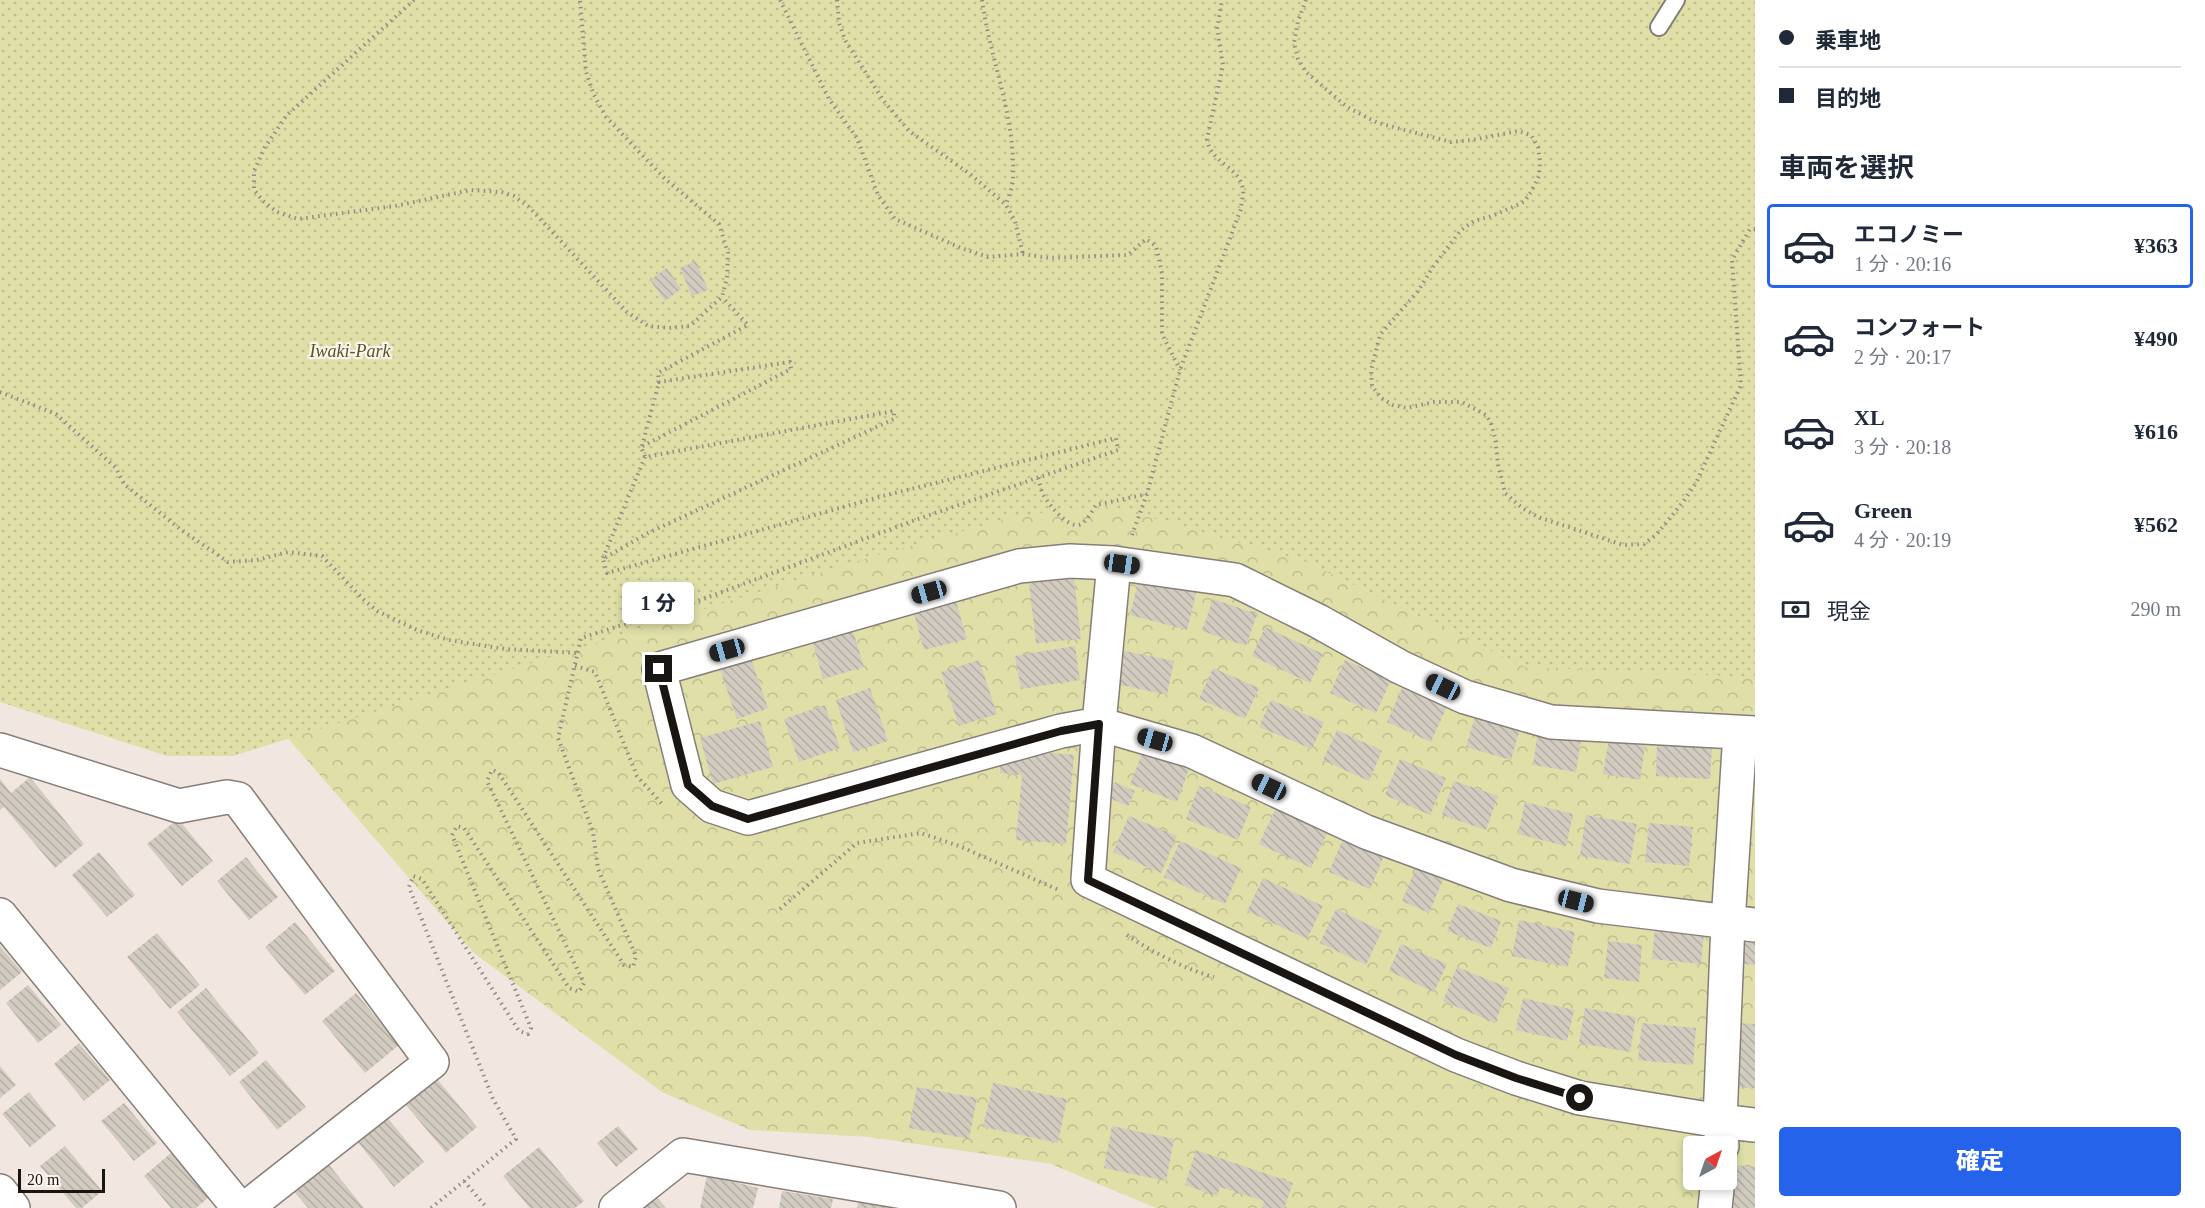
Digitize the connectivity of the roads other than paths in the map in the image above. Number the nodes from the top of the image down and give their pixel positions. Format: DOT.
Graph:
graph roads {
  1 [pos="1676,0"];
  2 [pos="1659,27"];
  3 [pos="1118,563"];
  4 [pos="1099,724"];
  5 [pos="1747,733"];
  6 [pos="0,750"];
  7 [pos="0,915"];
  8 [pos="1742,924"];
  9 [pos="1755,1125"];
  10 [pos="1721,1134"];
  11 [pos="1717,1190"];
  12 [pos="239,1208"];
  13 [pos="246,1208"];
  14 [pos="615,1208"];
  15 [pos="999,1208"];
  16 [pos="1715,1208"];
  1 -- 2 [label="lane"];
  3 -- 4 [label="street"];
  3 -- 4 [label="street"];
  3 -- 5 [label="street"];
  4 -- 8 [label="street"];
  4 -- 10 [label="street"];
  5 -- 8 [label="street"];
  6 -- 13 [label="street"];
  7 -- 12 [label="street"];
  8 -- 10 [label="street"];
  9 -- 10 [label="street"];
  11 -- 16 [label="street"];
  14 -- 15 [label="street"];
}
